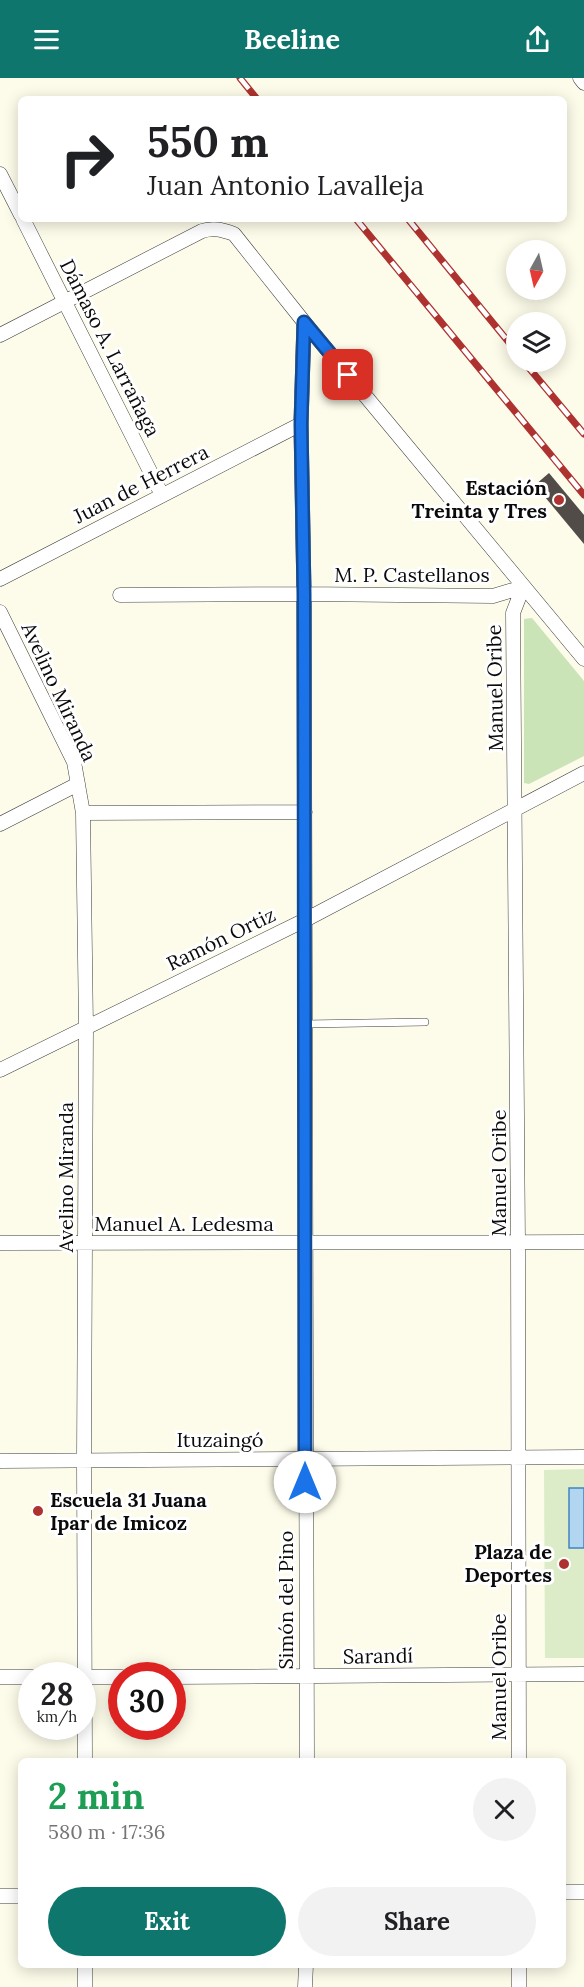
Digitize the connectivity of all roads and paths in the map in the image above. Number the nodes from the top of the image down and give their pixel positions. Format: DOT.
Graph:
graph roads {
  1 [pos="580,78"];
  2 [pos="584,83"];
  3 [pos="0,174"];
  4 [pos="18,209"];
  5 [pos="25,222"];
  6 [pos="66,302"];
  7 [pos="304,322"];
  8 [pos="0,335"];
  9 [pos="301,424"];
  10 [pos="162,495"];
  11 [pos="0,579"];
  12 [pos="522,588"];
  13 [pos="304,594"];
  14 [pos="120,595"];
  15 [pos="0,612"];
  16 [pos="584,659"];
  17 [pos="584,772"];
  18 [pos="78,784"];
  19 [pos="516,808"];
  20 [pos="305,812"];
  21 [pos="83,813"];
  22 [pos="0,824"];
  23 [pos="305,920"];
  24 [pos="425,1022"];
  25 [pos="305,1024"];
  26 [pos="86,1027"];
  27 [pos="0,1070"];
  28 [pos="584,1242"];
  29 [pos="0,1243"];
  30 [pos="85,1243"];
  31 [pos="306,1243"];
  32 [pos="519,1243"];
  33 [pos="518,1457"];
  34 [pos="584,1457"];
  35 [pos="84,1460"];
  36 [pos="305,1460"];
  37 [pos="0,1461"];
  38 [pos="84,1662"];
  39 [pos="518,1673"];
  40 [pos="584,1674"];
  41 [pos="0,1677"];
  42 [pos="18,1677"];
  43 [pos="186,1677"];
  44 [pos="306,1677"];
  45 [pos="85,1740"];
  46 [pos="85,1758"];
  47 [pos="307,1758"];
  48 [pos="519,1758"];
  49 [pos="566,1892"];
  50 [pos="584,1892"];
  51 [pos="0,1896"];
  52 [pos="18,1896"];
  53 [pos="85,1968"];
  54 [pos="306,1968"];
  55 [pos="519,1968"];
  56 [pos="85,1987"];
  57 [pos="305,1987"];
  58 [pos="519,1987"];
  1 -- 2 [label="street"];
  3 -- 4 [label="street, Dámaso A. Larrañaga"];
  5 -- 6 [label="street, Dámaso A. Larrañaga"];
  6 -- 7 [label="street"];
  6 -- 8 [label="street"];
  6 -- 10 [label="street, Dámaso A. Larrañaga"];
  7 -- 9 [label="street, Simón del Pino"];
  7 -- 12 [label="street"];
  9 -- 10 [label="street, Juan de Herrera"];
  9 -- 13 [label="street, Simón del Pino"];
  10 -- 11 [label="street, Juan de Herrera"];
  12 -- 13 [label="street, M. P. Castellanos"];
  12 -- 16 [label="street"];
  12 -- 19 [label="street, Manuel Oribe"];
  13 -- 14 [label="street, M. P. Castellanos"];
  13 -- 20 [label="street, Simón del Pino"];
  15 -- 18 [label="street, Avelino Miranda"];
  17 -- 19 [label="street, Ramón Ortiz"];
  18 -- 21 [label="street, Avelino Miranda"];
  18 -- 22 [label="street"];
  19 -- 23 [label="street, Ramón Ortiz"];
  19 -- 32 [label="street, Manuel Oribe"];
  20 -- 21 [label="street"];
  20 -- 23 [label="street, Simón del Pino"];
  21 -- 26 [label="street, Avelino Miranda"];
  23 -- 25 [label="street, Simón del Pino"];
  23 -- 26 [label="street, Ramón Ortiz"];
  24 -- 25 [label="lane"];
  25 -- 31 [label="street, Simón del Pino"];
  26 -- 27 [label="street, Ramón Ortiz"];
  26 -- 30 [label="street, Avelino Miranda"];
  28 -- 32 [label="street, Manuel A. Ledesma"];
  29 -- 30 [label="street, Manuel A. Ledesma"];
  30 -- 31 [label="street, Manuel A. Ledesma"];
  30 -- 35 [label="street, Avelino Miranda"];
  31 -- 32 [label="street, Manuel A. Ledesma"];
  31 -- 36 [label="street, Simón del Pino"];
  32 -- 33 [label="street, Manuel Oribe"];
  33 -- 34 [label="street, Ituzaingó"];
  33 -- 36 [label="street, Ituzaingó"];
  33 -- 39 [label="street, Manuel Oribe"];
  35 -- 36 [label="street, Ituzaingó"];
  35 -- 37 [label="street, Ituzaingó"];
  35 -- 38 [label="street, Avelino Miranda"];
  36 -- 44 [label="street, Simón del Pino"];
  39 -- 40 [label="street, Sarandí"];
  39 -- 44 [label="street, Sarandí"];
  39 -- 48 [label="street, Manuel Oribe"];
  41 -- 42 [label="street"];
  43 -- 44 [label="street, Sarandí"];
  44 -- 47 [label="street, Simón del Pino"];
  45 -- 46 [label="street, Avelino Miranda"];
  49 -- 50 [label="street"];
  51 -- 52 [label="street"];
  53 -- 56 [label="street"];
  54 -- 57 [label="street"];
  55 -- 58 [label="street"];
}
